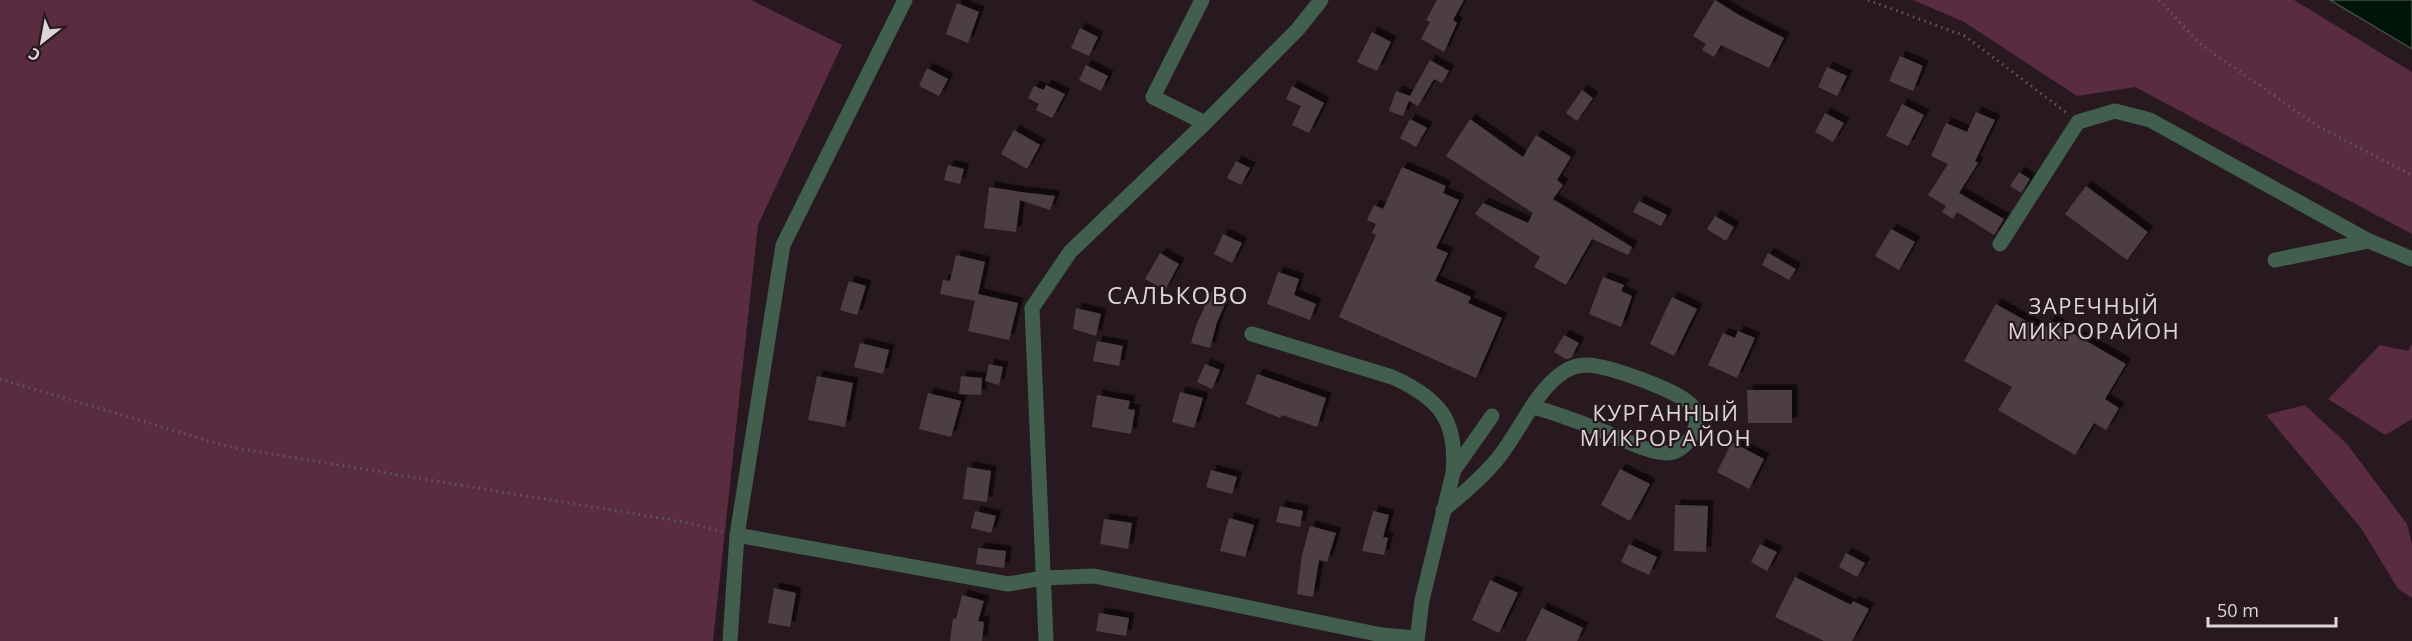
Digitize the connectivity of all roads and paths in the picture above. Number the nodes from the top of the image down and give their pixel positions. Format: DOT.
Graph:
graph roads {
  1 [pos="905,0"];
  2 [pos="1202,0"];
  3 [pos="1321,0"];
  4 [pos="1868,0"];
  5 [pos="2159,0"];
  6 [pos="2078,122"];
  7 [pos="1205,123"];
  8 [pos="2412,176"];
  9 [pos="2369,241"];
  10 [pos="2000,244"];
  11 [pos="2412,259"];
  12 [pos="2275,260"];
  13 [pos="1252,334"];
  14 [pos="0,379"];
  15 [pos="1533,407"];
  16 [pos="1492,416"];
  17 [pos="1453,473"];
  18 [pos="1443,510"];
  19 [pos="737,535"];
  20 [pos="1042,578"];
  21 [pos="1416,639"];
  22 [pos="730,641"];
  23 [pos="1046,641"];
  1 -- 19 [label="street"];
  2 -- 7 [label="street"];
  3 -- 7 [label="street"];
  4 -- 6 [label="path"];
  5 -- 8 [label="path"];
  6 -- 9 [label="street"];
  6 -- 10 [label="street"];
  7 -- 20 [label="street"];
  9 -- 11 [label="street"];
  9 -- 12 [label="street"];
  13 -- 17 [label="street"];
  14 -- 19 [label="path"];
  15 -- 15 [label="street"];
  15 -- 18 [label="street"];
  16 -- 17 [label="street"];
  17 -- 18 [label="street"];
  18 -- 21 [label="street"];
  19 -- 20 [label="street"];
  19 -- 22 [label="street"];
  20 -- 21 [label="street"];
  20 -- 23 [label="street"];
}
